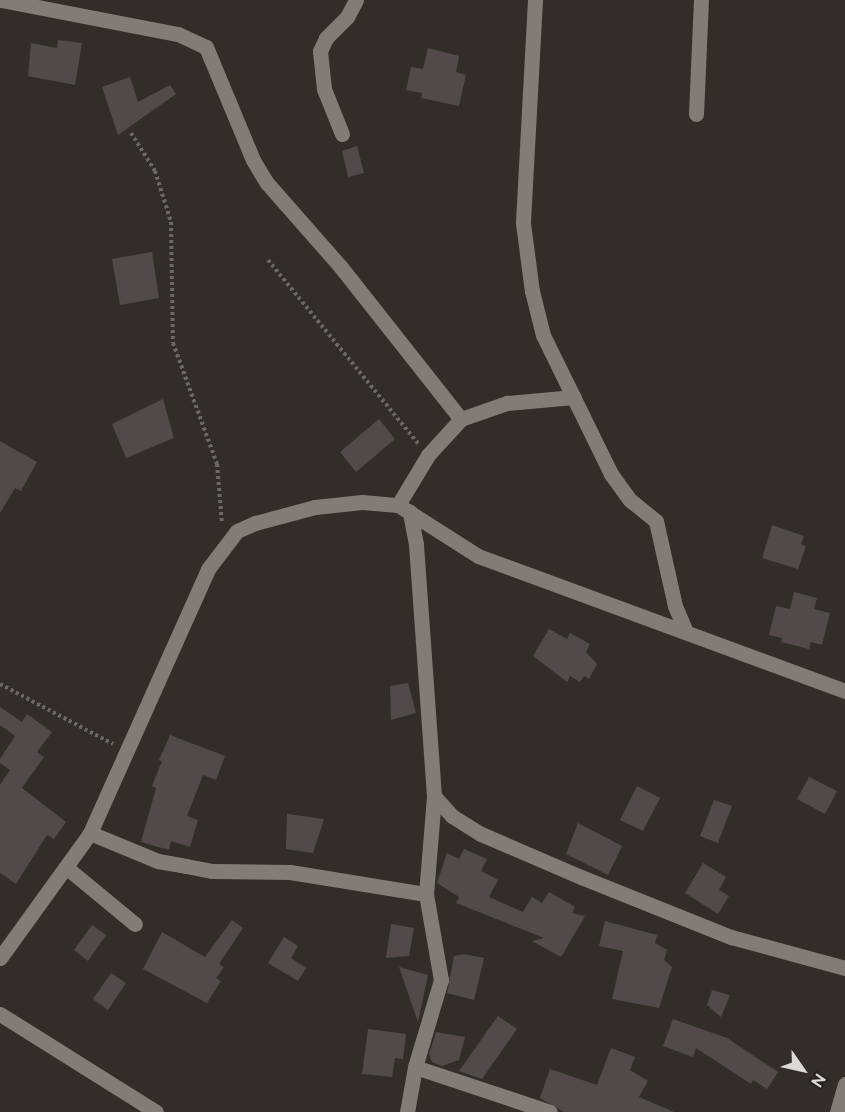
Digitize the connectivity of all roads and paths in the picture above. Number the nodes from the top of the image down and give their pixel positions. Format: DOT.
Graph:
graph roads {
  1 [pos="1,0"];
  2 [pos="356,0"];
  3 [pos="535,0"];
  4 [pos="701,0"];
  5 [pos="696,114"];
  6 [pos="131,133"];
  7 [pos="342,134"];
  8 [pos="267,260"];
  9 [pos="574,398"];
  10 [pos="461,420"];
  11 [pos="428,455"];
  12 [pos="404,508"];
  13 [pos="224,544"];
  14 [pos="685,630"];
  15 [pos="0,684"];
  16 [pos="845,691"];
  17 [pos="128,753"];
  18 [pos="434,795"];
  19 [pos="90,833"];
  20 [pos="67,868"];
  21 [pos="426,894"];
  22 [pos="135,924"];
  23 [pos="0,958"];
  24 [pos="845,968"];
  25 [pos="0,1014"];
  26 [pos="415,1067"];
  27 [pos="845,1084"];
  28 [pos="156,1112"];
  29 [pos="407,1112"];
  30 [pos="550,1112"];
  31 [pos="837,1112"];
  1 -- 10 [label="street"];
  2 -- 7 [label="street"];
  3 -- 9 [label="street"];
  4 -- 5 [label="street"];
  6 -- 13 [label="path"];
  8 -- 11 [label="path"];
  9 -- 10 [label="street"];
  9 -- 14 [label="street"];
  10 -- 11 [label="street"];
  11 -- 12 [label="street"];
  12 -- 13 [label="street"];
  12 -- 14 [label="street"];
  12 -- 18 [label="street"];
  13 -- 17 [label="street"];
  14 -- 16 [label="street"];
  15 -- 17 [label="path"];
  17 -- 19 [label="street"];
  18 -- 21 [label="street"];
  18 -- 24 [label="street"];
  19 -- 20 [label="street"];
  19 -- 21 [label="street"];
  20 -- 22 [label="street"];
  20 -- 23 [label="street"];
  21 -- 26 [label="street"];
  25 -- 28 [label="street"];
  26 -- 29 [label="street"];
  26 -- 30 [label="street"];
  27 -- 31 [label="street"];
}
